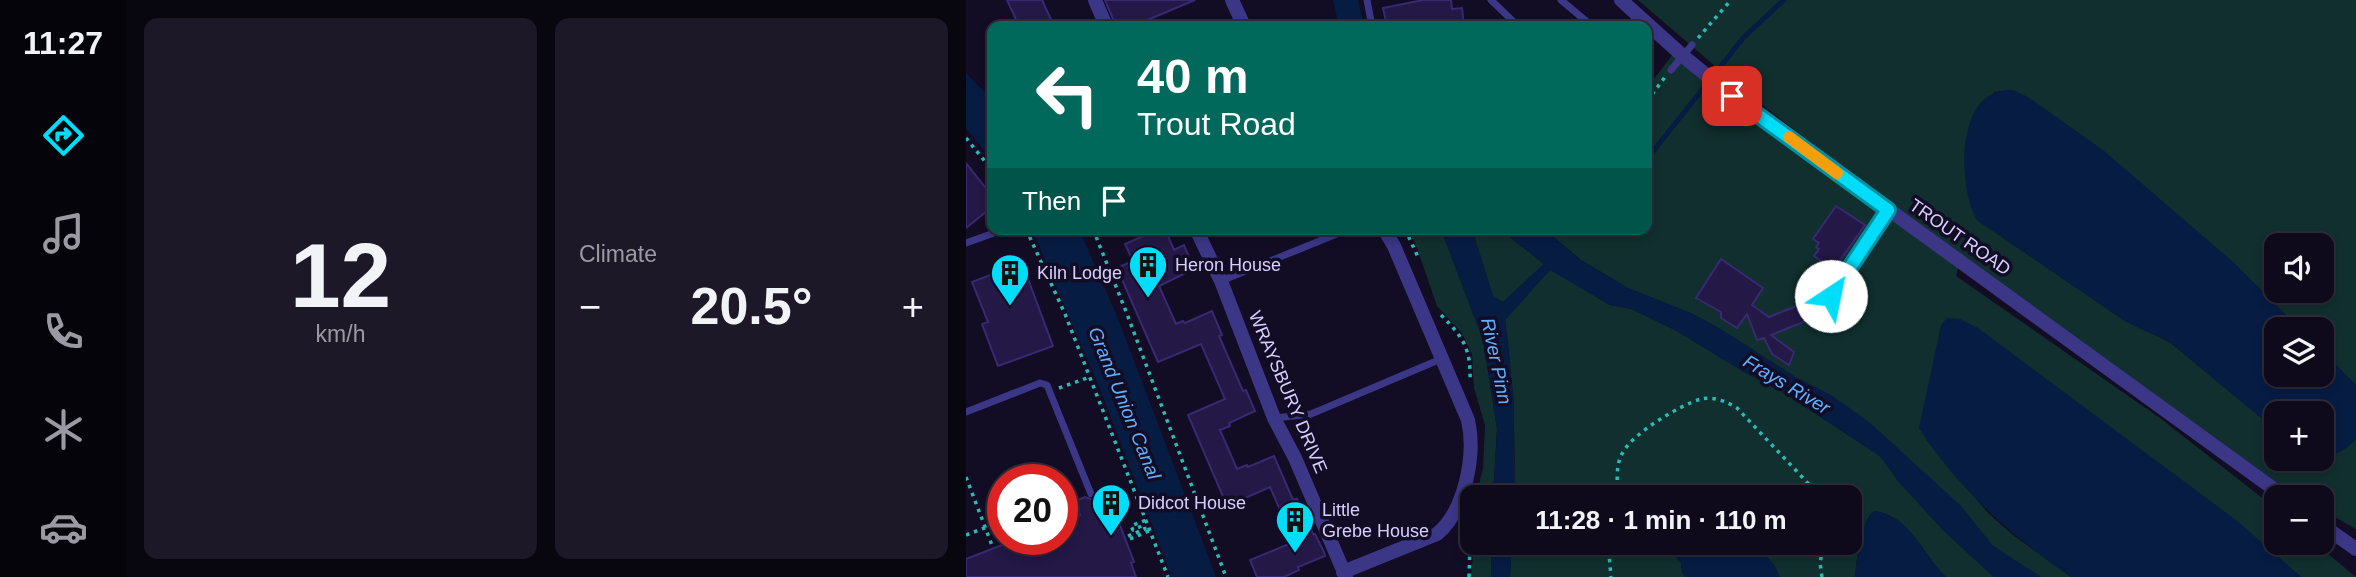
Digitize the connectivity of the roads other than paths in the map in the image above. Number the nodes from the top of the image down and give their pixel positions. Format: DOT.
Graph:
graph roads {
  1 [pos="1095,0"];
  2 [pos="1232,0"];
  3 [pos="1367,0"];
  4 [pos="1491,0"];
  5 [pos="1561,0"];
  6 [pos="1620,0"];
  7 [pos="1104,21"];
  8 [pos="1242,21"];
  9 [pos="1371,21"];
  10 [pos="1513,21"];
  11 [pos="1586,21"];
  12 [pos="1646,21"];
  13 [pos="1652,25"];
  14 [pos="1688,54"];
  15 [pos="1671,70"];
  16 [pos="1888,210"];
  17 [pos="988,235"];
  18 [pos="1199,235"];
  19 [pos="1334,235"];
  20 [pos="1388,235"];
  21 [pos="966,243"];
  22 [pos="1805,279"];
  23 [pos="1221,281"];
  24 [pos="1441,359"];
  25 [pos="966,412"];
  26 [pos="1274,418"];
  27 [pos="2269,485"];
  28 [pos="1091,494"];
  29 [pos="2334,533"];
  30 [pos="2356,549"];
  31 [pos="1344,574"];
  1 -- 7 [label="street"];
  2 -- 8 [label="street"];
  3 -- 9 [label="lane"];
  4 -- 10 [label="lane"];
  5 -- 11 [label="lane"];
  6 -- 12 [label="street, TROUT ROAD"];
  13 -- 14 [label="street, TROUT ROAD"];
  14 -- 15 [label="lane"];
  14 -- 16 [label="street, TROUT ROAD"];
  16 -- 22 [label="lane"];
  16 -- 27 [label="street, TROUT ROAD"];
  17 -- 21 [label="lane"];
  18 -- 23 [label="street, WRAYSBURY DRIVE"];
  19 -- 23 [label="lane"];
  20 -- 24 [label="street, WRAYSBURY DRIVE"];
  23 -- 26 [label="street, WRAYSBURY DRIVE"];
  24 -- 26 [label="lane"];
  24 -- 31 [label="street, WRAYSBURY DRIVE"];
  25 -- 28 [label="lane"];
  26 -- 31 [label="street, WRAYSBURY DRIVE"];
  29 -- 30 [label="street"];
}
